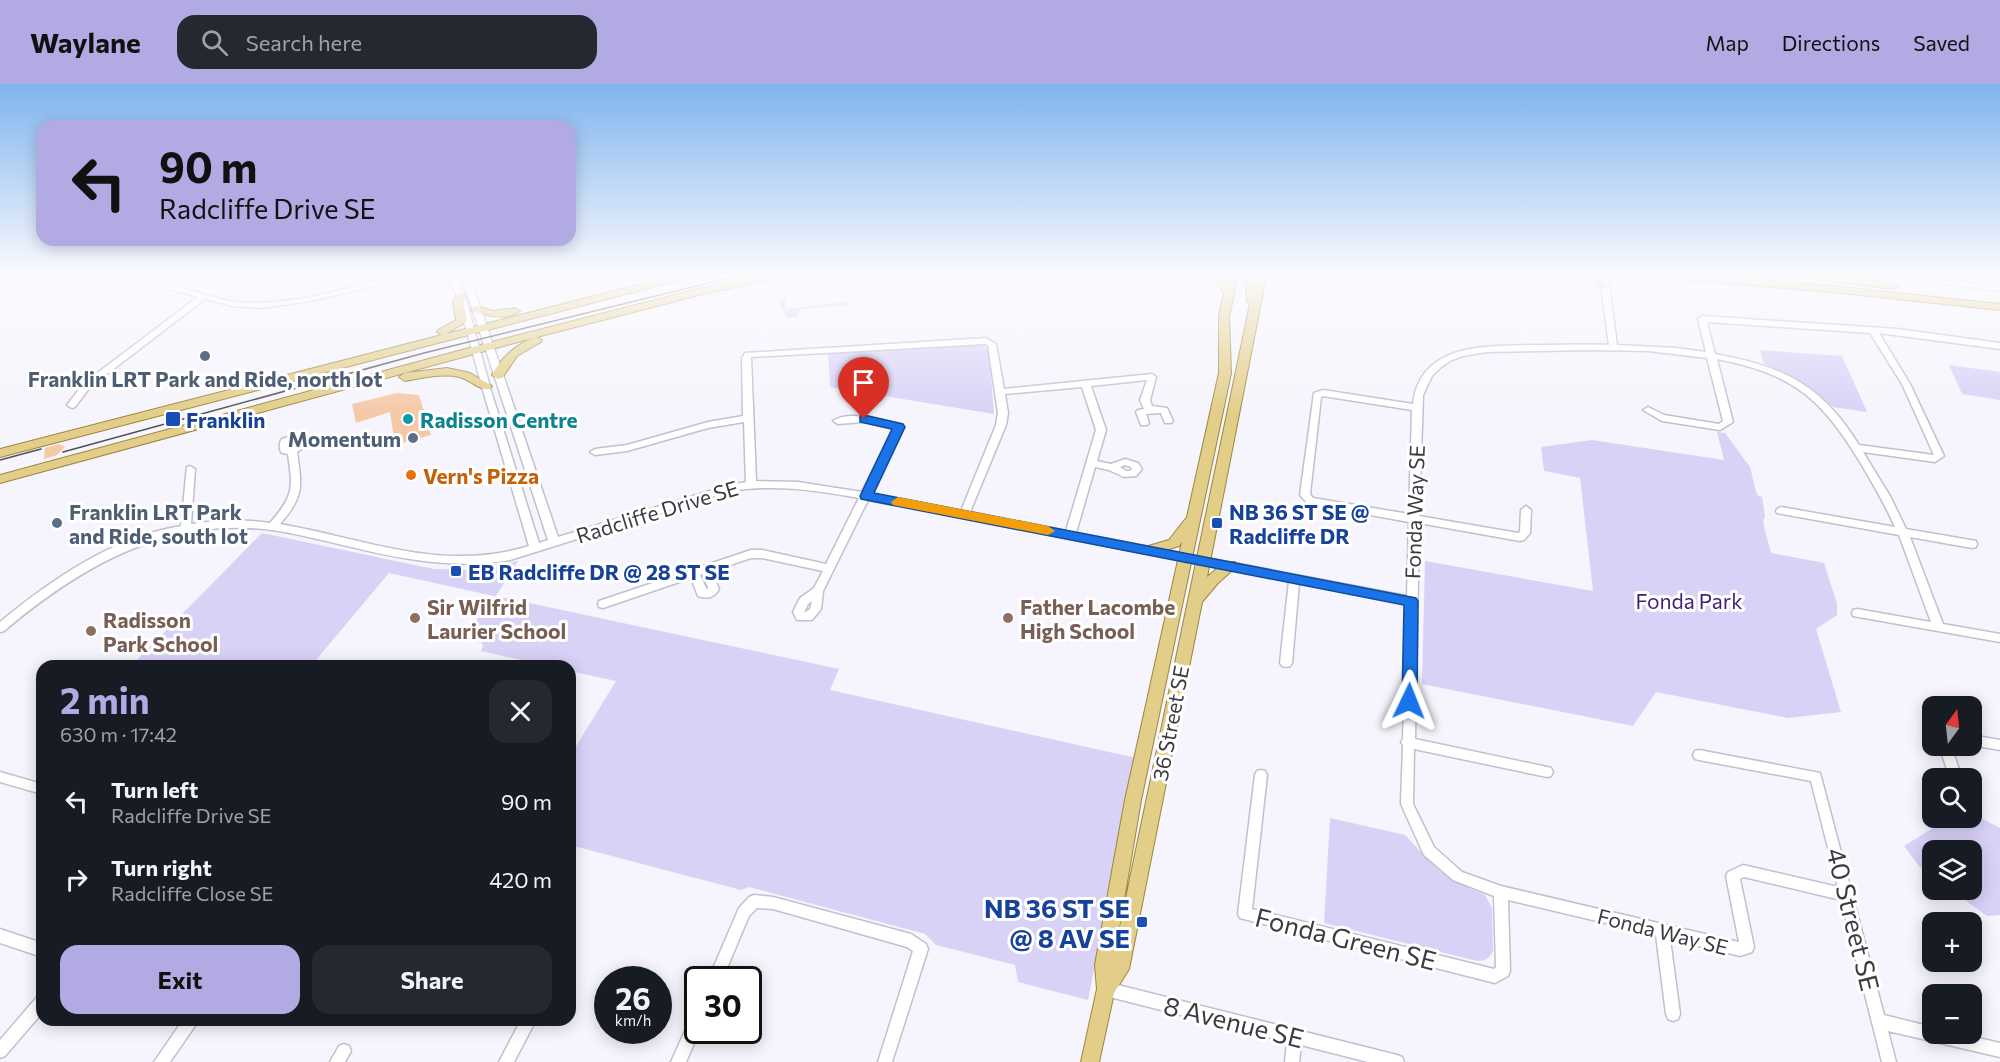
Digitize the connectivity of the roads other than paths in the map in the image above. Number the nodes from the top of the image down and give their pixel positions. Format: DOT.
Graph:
graph roads {
  1 [pos="169,323"];
  2 [pos="459,323"];
  3 [pos="474,323"];
  4 [pos="477,323"];
  5 [pos="501,323"];
  6 [pos="581,323"];
  7 [pos="586,323"];
  8 [pos="1225,323"];
  9 [pos="1251,323"];
  10 [pos="1610,323"];
  11 [pos="1703,323"];
  12 [pos="1759,323"];
  13 [pos="477,329"];
  14 [pos="1874,330"];
  15 [pos="416,344"];
  16 [pos="488,346"];
  17 [pos="1613,346"];
  18 [pos="2000,346"];
  19 [pos="476,350"];
  20 [pos="1711,356"];
  21 [pos="498,375"];
  22 [pos="1086,384"];
  23 [pos="486,386"];
  24 [pos="335,389"];
  25 [pos="1000,392"];
  26 [pos="72,405"];
  27 [pos="1417,408"];
  28 [pos="1153,410"];
  29 [pos="1648,410"];
  30 [pos="748,418"];
  31 [pos="1168,421"];
  32 [pos="838,422"];
  33 [pos="1144,423"];
  34 [pos="35,445"];
  35 [pos="0,447"];
  36 [pos="1856,448"];
  37 [pos="292,452"];
  38 [pos="595,452"];
  39 [pos="0,453"];
  40 [pos="1091,463"];
  41 [pos="1112,466"];
  42 [pos="190,469"];
  43 [pos="0,479"];
  44 [pos="751,483"];
  45 [pos="866,496"];
  46 [pos="1526,510"];
  47 [pos="1781,512"];
  48 [pos="964,514"];
  49 [pos="1194,517"];
  50 [pos="1414,518"];
  51 [pos="272,527"];
  52 [pos="186,528"];
  53 [pos="1904,533"];
  54 [pos="1070,535"];
  55 [pos="554,542"];
  56 [pos="1972,544"];
  57 [pos="535,548"];
  58 [pos="1149,550"];
  59 [pos="1186,557"];
  60 [pos="1203,561"];
  61 [pos="1230,566"];
  62 [pos="829,568"];
  63 [pos="706,569"];
  64 [pos="694,573"];
  65 [pos="1294,580"];
  66 [pos="818,591"];
  67 [pos="1195,601"];
  68 [pos="1411,601"];
  69 [pos="603,604"];
  70 [pos="1857,613"];
  71 [pos="0,628"];
  72 [pos="1939,628"];
  73 [pos="2000,638"];
  74 [pos="1286,663"];
  75 [pos="1407,742"];
  76 [pos="1982,742"];
  77 [pos="2000,745"];
  78 [pos="1699,755"];
  79 [pos="1547,772"];
  80 [pos="1261,775"];
  81 [pos="0,777"];
  82 [pos="36,787"];
  83 [pos="1501,892"];
  84 [pos="1847,895"];
  85 [pos="1662,930"];
  86 [pos="0,936"];
  87 [pos="36,948"];
  88 [pos="721,966"];
  89 [pos="1106,989"];
  90 [pos="36,1009"];
  91 [pos="1673,1014"];
  92 [pos="1878,1021"];
  93 [pos="188,1026"];
  94 [pos="526,1026"];
  95 [pos="1295,1036"];
  96 [pos="686,1044"];
  97 [pos="2000,1050"];
  98 [pos="0,1051"];
  99 [pos="161,1062"];
  100 [pos="506,1062"];
  101 [pos="678,1062"];
  102 [pos="885,1062"];
  103 [pos="1090,1062"];
  104 [pos="1292,1062"];
  105 [pos="1397,1062"];
  106 [pos="1889,1062"];
  1 -- 26 [label="street"];
  2 -- 15 [label="main road"];
  3 -- 13 [label="street"];
  4 -- 13 [label="street"];
  5 -- 13 [label="main road"];
  6 -- 16 [label="main road"];
  7 -- 21 [label="main road"];
  8 -- 49 [label="main road, 36 Street SE"];
  9 -- 60 [label="main road, 36 Street SE"];
  10 -- 17 [label="street"];
  11 -- 20 [label="street"];
  12 -- 14 [label="street"];
  13 -- 15 [label="main road"];
  13 -- 16 [label="street"];
  13 -- 19 [label="street"];
  14 -- 18 [label="street"];
  14 -- 36 [label="street"];
  15 -- 34 [label="main road"];
  16 -- 19 [label="main road"];
  16 -- 21 [label="street"];
  17 -- 20 [label="street, Fonda Way SE"];
  17 -- 27 [label="street, Fonda Way SE"];
  19 -- 23 [label="street"];
  19 -- 24 [label="main road"];
  20 -- 29 [label="street"];
  20 -- 36 [label="street, Fonda Way SE"];
  21 -- 55 [label="street"];
  22 -- 25 [label="street"];
  22 -- 28 [label="street"];
  22 -- 40 [label="street"];
  23 -- 24 [label="main road"];
  23 -- 57 [label="street"];
  24 -- 43 [label="main road"];
  25 -- 30 [label="street"];
  25 -- 48 [label="street"];
  27 -- 50 [label="street, Fonda Way SE"];
  27 -- 50 [label="street"];
  28 -- 31 [label="street"];
  28 -- 33 [label="street"];
  30 -- 38 [label="street"];
  30 -- 44 [label="street"];
  32 -- 45 [label="street"];
  34 -- 35 [label="main road"];
  34 -- 39 [label="main road"];
  36 -- 53 [label="street, Fonda Way SE"];
  37 -- 51 [label="street"];
  40 -- 41 [label="street"];
  40 -- 54 [label="street"];
  42 -- 52 [label="street"];
  44 -- 45 [label="street, Radcliffe Drive SE"];
  44 -- 55 [label="street, Radcliffe Drive SE"];
  45 -- 48 [label="street, Radcliffe Drive SE"];
  45 -- 62 [label="street"];
  46 -- 50 [label="street"];
  47 -- 53 [label="street"];
  48 -- 54 [label="street, Radcliffe Drive SE"];
  49 -- 58 [label="main road"];
  49 -- 59 [label="main road, 36 Street SE"];
  50 -- 68 [label="street, Fonda Way SE"];
  51 -- 52 [label="street, Radcliffe Drive SE"];
  51 -- 57 [label="street, Radcliffe Drive SE"];
  52 -- 71 [label="street, Radcliffe Drive SE"];
  53 -- 56 [label="street"];
  53 -- 72 [label="street, Fonda Way SE"];
  54 -- 58 [label="street, Radcliffe Drive SE"];
  55 -- 57 [label="street, Radcliffe Drive SE"];
  58 -- 59 [label="street, Radcliffe Drive SE"];
  59 -- 60 [label="street, Radcliffe Drive SE"];
  59 -- 89 [label="main road, 36 Street SE"];
  60 -- 61 [label="street, Radcliffe Drive SE"];
  60 -- 67 [label="main road, 36 Street SE"];
  61 -- 65 [label="street, Radcliffe Drive SE"];
  61 -- 67 [label="main road"];
  62 -- 63 [label="street"];
  62 -- 66 [label="street"];
  63 -- 64 [label="street"];
  63 -- 64 [label="street"];
  64 -- 69 [label="street"];
  65 -- 68 [label="street, Radcliffe Drive SE"];
  65 -- 74 [label="street"];
  67 -- 89 [label="main road, 36 Street SE"];
  68 -- 75 [label="street, Fonda Way SE"];
  70 -- 72 [label="street"];
  72 -- 73 [label="street"];
  75 -- 79 [label="street"];
  75 -- 83 [label="street, Fonda Way SE"];
  76 -- 77 [label="street"];
  78 -- 84 [label="street, 40 Street SE"];
  80 -- 83 [label="street, Fonda Green SE"];
  81 -- 82 [label="street"];
  83 -- 85 [label="street, Fonda Way SE"];
  84 -- 85 [label="street, Fonda Way SE"];
  84 -- 92 [label="street, 40 Street SE"];
  85 -- 91 [label="street"];
  86 -- 87 [label="street"];
  88 -- 102 [label="street"];
  89 -- 95 [label="street, 8 Avenue SE"];
  89 -- 103 [label="main road, 36 Street SE"];
  90 -- 98 [label="street"];
  92 -- 97 [label="street"];
  92 -- 106 [label="street, 40 Street SE"];
  93 -- 99 [label="street"];
  94 -- 100 [label="street"];
  95 -- 104 [label="street"];
  95 -- 105 [label="street, 8 Avenue SE"];
  96 -- 101 [label="street"];
}
